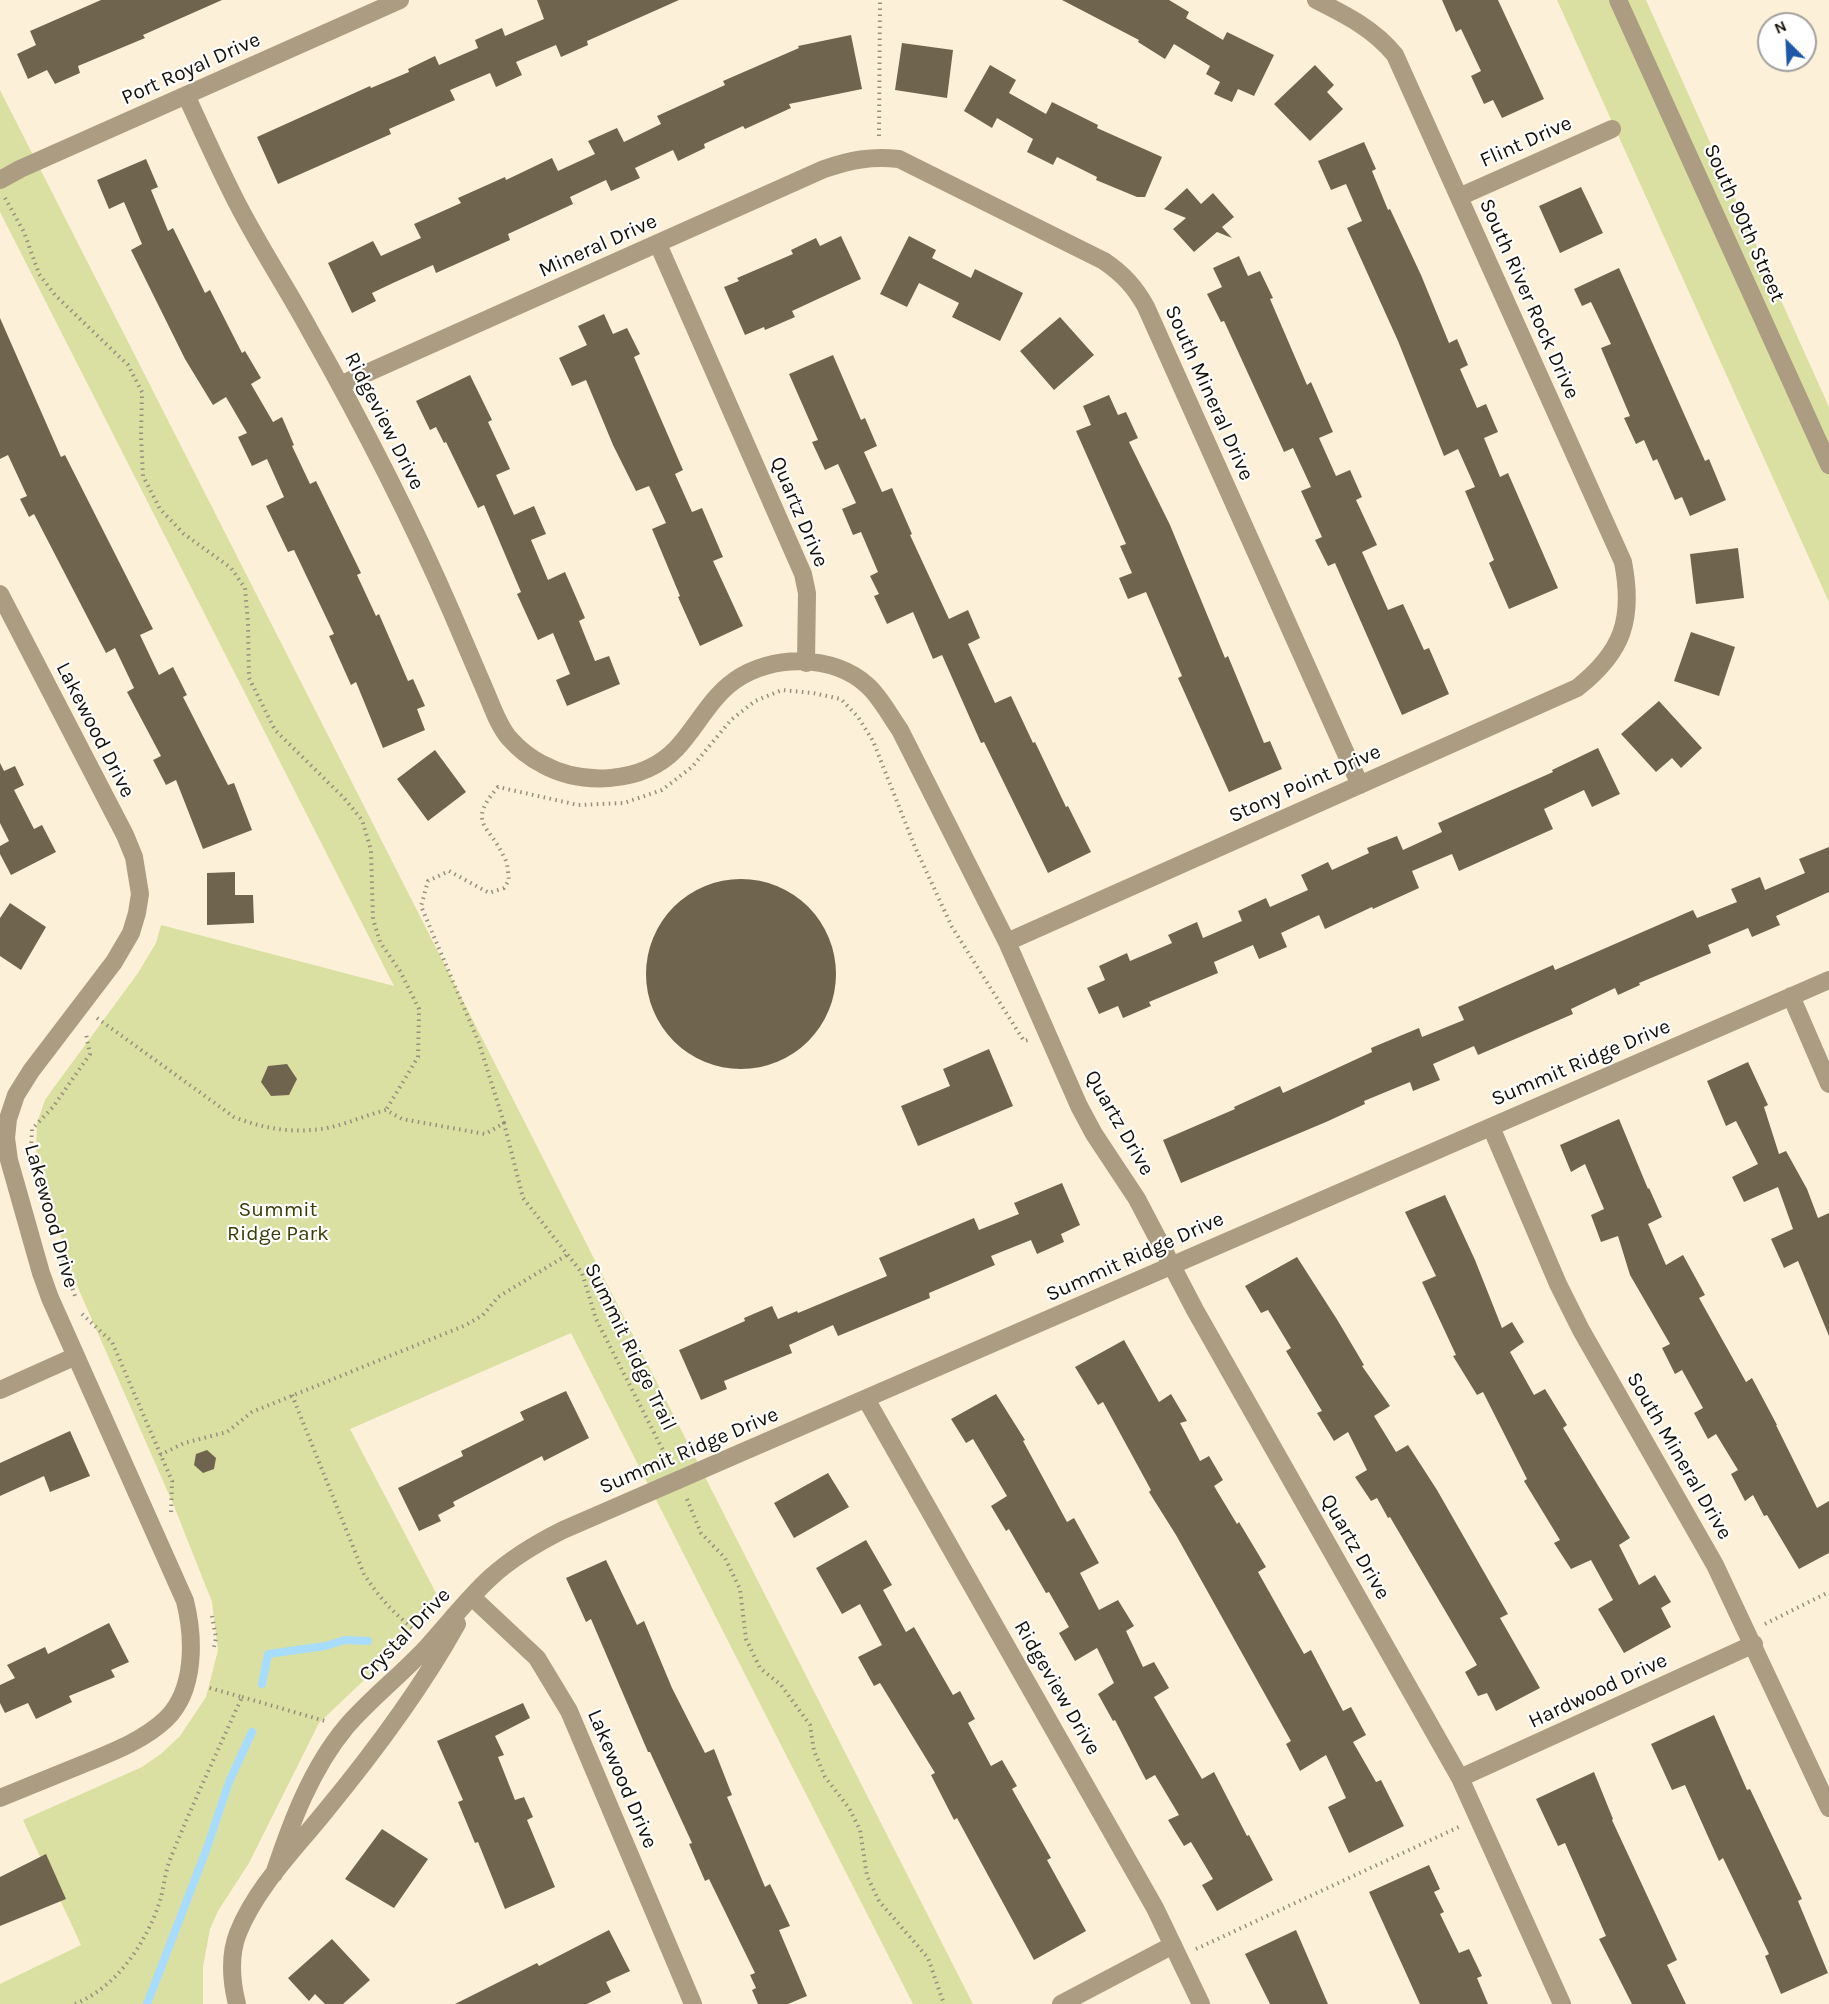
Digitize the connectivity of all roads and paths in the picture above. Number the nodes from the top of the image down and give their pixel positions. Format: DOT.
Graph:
graph roads {
  1 [pos="400,0"];
  2 [pos="880,0"];
  3 [pos="1316,0"];
  4 [pos="1618,0"];
  5 [pos="186,95"];
  6 [pos="1612,129"];
  7 [pos="879,135"];
  8 [pos="876,156"];
  9 [pos="2,188"];
  10 [pos="1459,196"];
  11 [pos="658,244"];
  12 [pos="340,385"];
  13 [pos="1829,465"];
  14 [pos="0,594"];
  15 [pos="1612,655"];
  16 [pos="806,663"];
  17 [pos="1360,784"];
  18 [pos="1007,942"];
  19 [pos="1829,980"];
  20 [pos="1791,996"];
  21 [pos="1046,1032"];
  22 [pos="165,1068"];
  23 [pos="1829,1084"];
  24 [pos="386,1110"];
  25 [pos="4,1118"];
  26 [pos="504,1124"];
  27 [pos="1491,1127"];
  28 [pos="567,1255"];
  29 [pos="1172,1266"];
  30 [pos="76,1356"];
  31 [pos="0,1389"];
  32 [pos="292,1395"];
  33 [pos="866,1398"];
  34 [pos="160,1455"];
  35 [pos="679,1480"];
  36 [pos="1829,1592"];
  37 [pos="472,1597"];
  38 [pos="418,1633"];
  39 [pos="1751,1639"];
  40 [pos="242,1697"];
  41 [pos="346,1727"];
  42 [pos="1460,1778"];
  43 [pos="0,1798"];
  44 [pos="1829,1808"];
  45 [pos="1478,1818"];
  46 [pos="274,1874"];
  47 [pos="1176,1951"];
  48 [pos="237,2004"];
  49 [pos="693,2004"];
  50 [pos="944,2004"];
  51 [pos="1061,2004"];
  52 [pos="1201,2004"];
  53 [pos="1562,2004"];
  1 -- 5 [label="street, Port Royal Drive"];
  2 -- 7 [label="path"];
  3 -- 10 [label="street, South River Rock Drive"];
  4 -- 13 [label="street, South 90th Street"];
  5 -- 9 [label="street, Port Royal Drive"];
  5 -- 12 [label="street, Ridgeview Drive"];
  6 -- 10 [label="street, Flint Drive"];
  8 -- 11 [label="street, Mineral Drive"];
  8 -- 17 [label="street, South Mineral Drive"];
  9 -- 24 [label="path"];
  10 -- 15 [label="street, South River Rock Drive"];
  11 -- 12 [label="street, Mineral Drive"];
  11 -- 16 [label="street, Quartz Drive"];
  12 -- 16 [label="street, Ridgeview Drive"];
  14 -- 25 [label="street, Lakewood Drive"];
  15 -- 17 [label="street, Stony Point Drive"];
  16 -- 18 [label="street, Quartz Drive"];
  17 -- 18 [label="street, Stony Point Drive"];
  18 -- 21 [label="street, Quartz Drive"];
  19 -- 20 [label="street, Summit Ridge Drive"];
  20 -- 23 [label="street"];
  20 -- 27 [label="street, Summit Ridge Drive"];
  21 -- 26 [label="path, Summit Ridge Trail"];
  21 -- 29 [label="street, Quartz Drive"];
  22 -- 24 [label="path"];
  24 -- 26 [label="path"];
  25 -- 30 [label="street, Lakewood Drive"];
  26 -- 28 [label="path, Summit Ridge Trail"];
  27 -- 29 [label="street, Summit Ridge Drive"];
  27 -- 39 [label="street, South Mineral Drive"];
  28 -- 32 [label="path"];
  28 -- 35 [label="path, Summit Ridge Trail"];
  29 -- 33 [label="street, Summit Ridge Drive"];
  29 -- 42 [label="street, Quartz Drive"];
  30 -- 31 [label="street"];
  30 -- 43 [label="street, Lakewood Drive"];
  32 -- 34 [label="path"];
  32 -- 38 [label="path"];
  33 -- 35 [label="street, Summit Ridge Drive"];
  33 -- 47 [label="street, Ridgeview Drive"];
  35 -- 37 [label="street, Summit Ridge Drive"];
  35 -- 50 [label="path, Summit Ridge Trail"];
  36 -- 39 [label="path"];
  37 -- 41 [label="street, Crystal Drive"];
  37 -- 46 [label="street, Crystal Drive"];
  37 -- 49 [label="street, Lakewood Drive"];
  39 -- 42 [label="street, Hardwood Drive"];
  39 -- 44 [label="street, South Mineral Drive"];
  40 -- 41 [label="path"];
  41 -- 46 [label="street, Crystal Drive"];
  42 -- 45 [label="street, Quartz Drive"];
  45 -- 47 [label="path"];
  45 -- 53 [label="street, Quartz Drive"];
  46 -- 48 [label="street, Crystal Drive"];
  47 -- 51 [label="street"];
  47 -- 52 [label="street, Ridgeview Drive"];
}
